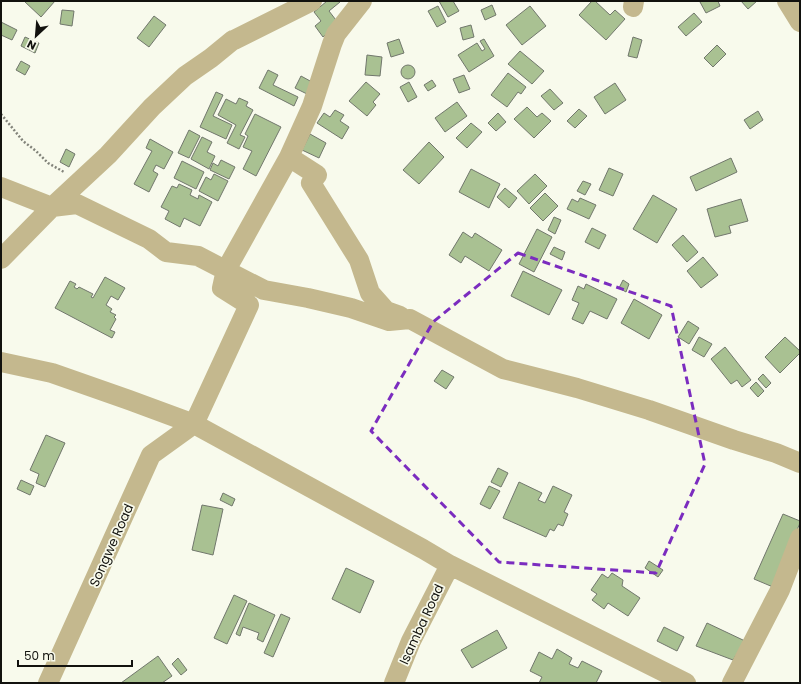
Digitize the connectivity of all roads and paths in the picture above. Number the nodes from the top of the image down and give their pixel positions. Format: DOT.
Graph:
graph roads {
  1 [pos="312,1"];
  2 [pos="362,1"];
  3 [pos="786,1"];
  4 [pos="800,22"];
  5 [pos="1,114"];
  6 [pos="289,157"];
  7 [pos="80,181"];
  8 [pos="1,188"];
  9 [pos="52,207"];
  10 [pos="1,260"];
  11 [pos="226,270"];
  12 [pos="410,319"];
  13 [pos="1,362"];
  14 [pos="194,424"];
  15 [pos="800,463"];
  16 [pos="800,538"];
  17 [pos="450,565"];
  18 [pos="48,683"];
  19 [pos="394,683"];
  20 [pos="686,683"];
  21 [pos="732,683"];
  1 -- 7 [label="street"];
  2 -- 6 [label="street"];
  3 -- 4 [label="street"];
  5 -- 7 [label="path"];
  6 -- 11 [label="street"];
  6 -- 12 [label="street"];
  7 -- 9 [label="street"];
  8 -- 9 [label="street"];
  9 -- 10 [label="street"];
  9 -- 11 [label="street"];
  11 -- 12 [label="street"];
  11 -- 14 [label="street"];
  12 -- 15 [label="street"];
  13 -- 14 [label="street"];
  14 -- 17 [label="street"];
  14 -- 18 [label="street, Songwe Road"];
  16 -- 21 [label="street"];
  17 -- 19 [label="street, Isamba Road"];
  17 -- 20 [label="street"];
}
